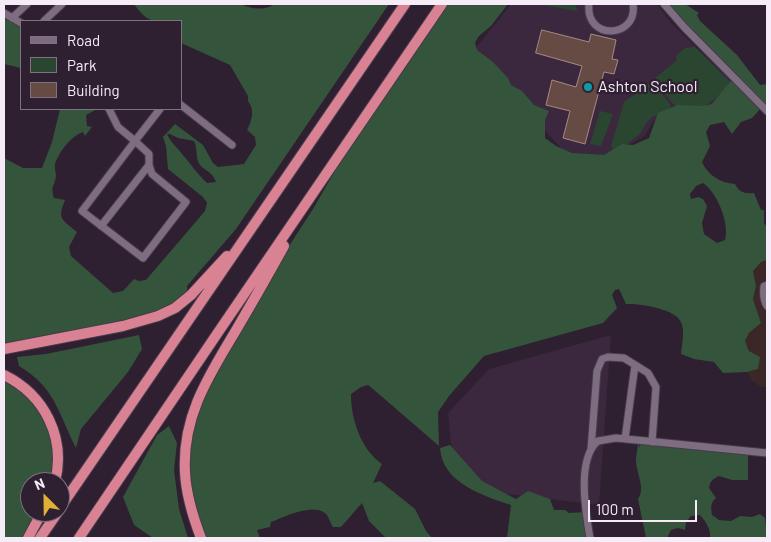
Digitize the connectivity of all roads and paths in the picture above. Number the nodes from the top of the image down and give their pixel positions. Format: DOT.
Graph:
graph roads {
  1 [pos="27,4"];
  2 [pos="62,4"];
  3 [pos="405,4"];
  4 [pos="442,4"];
  5 [pos="589,4"];
  6 [pos="633,4"];
  7 [pos="664,4"];
  8 [pos="4,13"];
  9 [pos="12,18"];
  10 [pos="45,20"];
  11 [pos="20,22"];
  12 [pos="182,106"];
  13 [pos="110,110"];
  14 [pos="159,110"];
  15 [pos="767,111"];
  16 [pos="135,141"];
  17 [pos="232,145"];
  18 [pos="149,165"];
  19 [pos="307,202"];
  20 [pos="259,219"];
  21 [pos="101,226"];
  22 [pos="767,285"];
  23 [pos="767,306"];
  24 [pos="4,349"];
  25 [pos="635,365"];
  26 [pos="4,375"];
  27 [pos="625,439"];
  28 [pos="652,442"];
  29 [pos="591,450"];
  30 [pos="767,453"];
  31 [pos="56,472"];
  32 [pos="70,493"];
  33 [pos="37,522"];
  34 [pos="51,522"];
  35 [pos="28,538"];
  36 [pos="40,538"];
  37 [pos="79,538"];
  38 [pos="201,538"];
  39 [pos="590,538"];
  1 -- 9 [label="street"];
  2 -- 10 [label="street"];
  3 -- 20 [label="highway"];
  4 -- 19 [label="highway"];
  5 -- 6 [label="street"];
  7 -- 15 [label="street"];
  8 -- 9 [label="street"];
  9 -- 11 [label="street"];
  12 -- 17 [label="street"];
  13 -- 16 [label="street"];
  14 -- 16 [label="street"];
  16 -- 18 [label="street"];
  16 -- 21 [label="street"];
  18 -- 21 [label="street"];
  18 -- 21 [label="street"];
  19 -- 37 [label="highway"];
  19 -- 38 [label="highway"];
  20 -- 24 [label="highway"];
  20 -- 32 [label="highway"];
  22 -- 23 [label="street"];
  25 -- 27 [label="street"];
  25 -- 28 [label="street"];
  25 -- 29 [label="street"];
  26 -- 31 [label="highway"];
  27 -- 28 [label="street"];
  27 -- 29 [label="street"];
  28 -- 30 [label="street"];
  29 -- 39 [label="street"];
  33 -- 35 [label="highway"];
  34 -- 36 [label="highway"];
}
